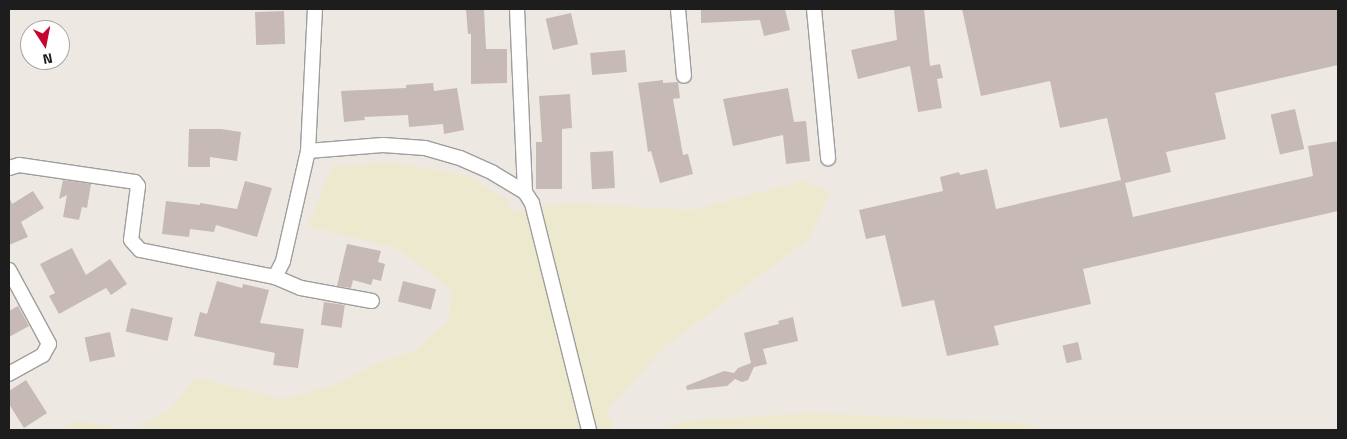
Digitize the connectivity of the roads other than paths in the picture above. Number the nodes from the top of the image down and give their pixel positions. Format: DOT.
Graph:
graph roads {
  1 [pos="314,9"];
  2 [pos="517,9"];
  3 [pos="678,9"];
  4 [pos="814,9"];
  5 [pos="684,76"];
  6 [pos="308,150"];
  7 [pos="828,158"];
  8 [pos="12,164"];
  9 [pos="525,192"];
  10 [pos="9,270"];
  11 [pos="275,277"];
  12 [pos="372,301"];
  13 [pos="9,374"];
  14 [pos="589,430"];
  1 -- 6 [label="street"];
  2 -- 9 [label="street"];
  3 -- 5 [label="street"];
  4 -- 7 [label="street"];
  6 -- 9 [label="street"];
  6 -- 11 [label="street"];
  8 -- 11 [label="street"];
  9 -- 14 [label="street"];
  10 -- 13 [label="street"];
  11 -- 12 [label="street"];
}
